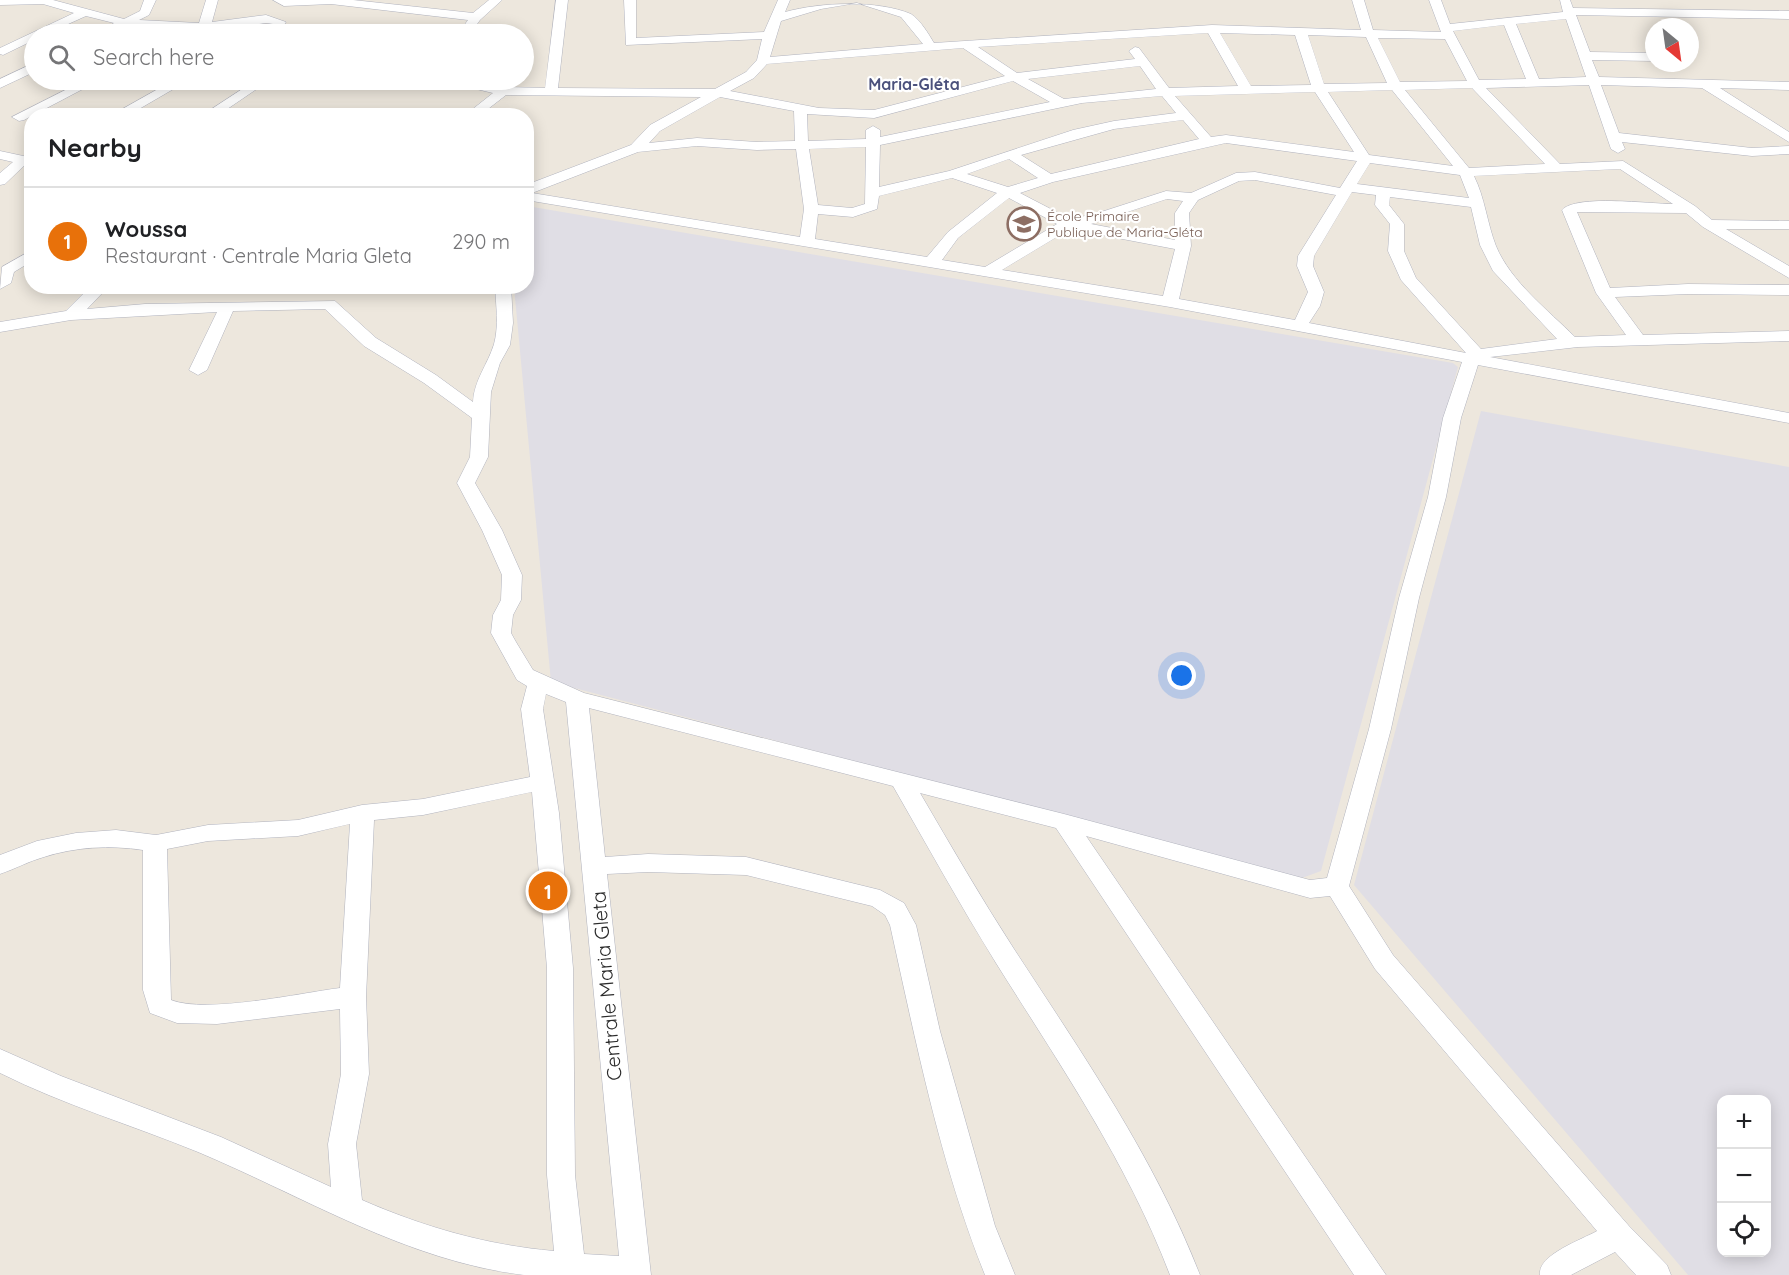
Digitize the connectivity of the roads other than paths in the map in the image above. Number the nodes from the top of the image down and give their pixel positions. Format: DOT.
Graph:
graph roads {
  1 [pos="150,0"];
  2 [pos="212,0"];
  3 [pos="279,0"];
  4 [pos="332,0"];
  5 [pos="496,0"];
  6 [pos="562,0"];
  7 [pos="630,0"];
  8 [pos="784,0"];
  9 [pos="855,0"];
  10 [pos="860,0"];
  11 [pos="1358,0"];
  12 [pos="1436,0"];
  13 [pos="45,1"];
  14 [pos="359,2"];
  15 [pos="0,3"];
  16 [pos="1567,9"];
  17 [pos="83,13"];
  18 [pos="1789,15"];
  19 [pos="476,17"];
  20 [pos="775,19"];
  21 [pos="1509,22"];
  22 [pos="126,23"];
  23 [pos="60,24"];
  24 [pos="133,24"];
  25 [pos="205,24"];
  26 [pos="232,24"];
  27 [pos="279,24"];
  28 [pos="471,24"];
  29 [pos="1212,29"];
  30 [pos="1300,31"];
  31 [pos="1367,32"];
  32 [pos="1448,32"];
  33 [pos="769,35"];
  34 [pos="1120,36"];
  35 [pos="24,40"];
  36 [pos="965,44"];
  37 [pos="931,46"];
  38 [pos="1,51"];
  39 [pos="24,54"];
  40 [pos="1585,56"];
  41 [pos="1645,57"];
  42 [pos="763,61"];
  43 [pos="1142,62"];
  44 [pos="0,72"];
  45 [pos="24,72"];
  46 [pos="19,75"];
  47 [pos="1015,77"];
  48 [pos="1595,81"];
  49 [pos="1534,83"];
  50 [pos="0,84"];
  51 [pos="1475,84"];
  52 [pos="1705,84"];
  53 [pos="1395,86"];
  54 [pos="1789,86"];
  55 [pos="1318,88"];
  56 [pos="1246,89"];
  57 [pos="74,90"];
  58 [pos="164,90"];
  59 [pos="248,90"];
  60 [pos="503,90"];
  61 [pos="551,92"];
  62 [pos="1165,92"];
  63 [pos="719,93"];
  64 [pos="1062,103"];
  65 [pos="38,108"];
  66 [pos="131,108"];
  67 [pos="220,108"];
  68 [pos="480,108"];
  69 [pos="801,108"];
  70 [pos="874,114"];
  71 [pos="1184,116"];
  72 [pos="1614,137"];
  73 [pos="1789,138"];
  74 [pos="1208,141"];
  75 [pos="872,143"];
  76 [pos="802,145"];
  77 [pos="636,148"];
  78 [pos="1789,150"];
  79 [pos="1010,154"];
  80 [pos="0,155"];
  81 [pos="1365,159"];
  82 [pos="24,160"];
  83 [pos="24,163"];
  84 [pos="1623,165"];
  85 [pos="1555,167"];
  86 [pos="1465,172"];
  87 [pos="953,174"];
  88 [pos="1049,179"];
  89 [pos="0,182"];
  90 [pos="534,187"];
  91 [pos="1348,190"];
  92 [pos="1384,191"];
  93 [pos="1008,192"];
  94 [pos="872,193"];
  95 [pos="534,197"];
  96 [pos="1193,197"];
  97 [pos="1478,204"];
  98 [pos="811,208"];
  99 [pos="1689,208"];
  100 [pos="1068,224"];
  101 [pos="1708,224"];
  102 [pos="1789,225"];
  103 [pos="807,243"];
  104 [pos="1183,246"];
  105 [pos="24,259"];
  106 [pos="931,263"];
  107 [pos="987,272"];
  108 [pos="1789,273"];
  109 [pos="0,284"];
  110 [pos="1789,290"];
  111 [pos="1604,293"];
  112 [pos="92,294"];
  113 [pos="504,294"];
  114 [pos="1170,302"];
  115 [pos="226,309"];
  116 [pos="70,315"];
  117 [pos="0,327"];
  118 [pos="1299,327"];
  119 [pos="1789,336"];
  120 [pos="1640,341"];
  121 [pos="1572,344"];
  122 [pos="1475,356"];
  123 [pos="198,370"];
  124 [pos="480,416"];
  125 [pos="1789,418"];
  126 [pos="538,683"];
  127 [pos="577,698"];
  128 [pos="901,780"];
  129 [pos="543,782"];
  130 [pos="362,813"];
  131 [pos="1064,822"];
  132 [pos="156,843"];
  133 [pos="0,866"];
  134 [pos="595,866"];
  135 [pos="1337,886"];
  136 [pos="353,997"];
  137 [pos="0,1060"];
  138 [pos="348,1207"];
  139 [pos="1618,1235"];
  140 [pos="571,1271"];
  141 [pos="636,1272"];
  142 [pos="1548,1273"];
  143 [pos="1000,1275"];
  144 [pos="1185,1275"];
  145 [pos="1371,1275"];
  146 [pos="1656,1275"];
  1 -- 22 [label="street"];
  2 -- 25 [label="street"];
  3 -- 4 [label="street"];
  4 -- 14 [label="street"];
  5 -- 19 [label="street"];
  6 -- 61 [label="street"];
  7 -- 33 [label="street"];
  8 -- 20 [label="street"];
  9 -- 20 [label="street"];
  10 -- 37 [label="street"];
  11 -- 31 [label="street"];
  12 -- 32 [label="street"];
  13 -- 15 [label="street"];
  13 -- 17 [label="street"];
  14 -- 19 [label="street"];
  16 -- 18 [label="street"];
  16 -- 21 [label="street"];
  16 -- 40 [label="street"];
  17 -- 22 [label="street"];
  17 -- 23 [label="street"];
  19 -- 28 [label="street"];
  20 -- 33 [label="street"];
  21 -- 32 [label="street"];
  21 -- 49 [label="street"];
  22 -- 24 [label="street"];
  26 -- 27 [label="street"];
  29 -- 30 [label="street"];
  29 -- 34 [label="street"];
  29 -- 56 [label="street"];
  30 -- 31 [label="street"];
  30 -- 55 [label="street"];
  31 -- 32 [label="street"];
  31 -- 53 [label="street"];
  32 -- 51 [label="street"];
  33 -- 42 [label="street"];
  34 -- 36 [label="street"];
  34 -- 43 [label="street"];
  35 -- 38 [label="street"];
  36 -- 37 [label="street"];
  36 -- 47 [label="street"];
  37 -- 42 [label="street"];
  38 -- 39 [label="street"];
  40 -- 41 [label="street"];
  40 -- 48 [label="street"];
  42 -- 63 [label="street"];
  43 -- 47 [label="street"];
  43 -- 62 [label="street"];
  44 -- 46 [label="street"];
  45 -- 46 [label="street"];
  46 -- 50 [label="street"];
  47 -- 64 [label="street"];
  47 -- 70 [label="street"];
  48 -- 49 [label="street"];
  48 -- 52 [label="street"];
  48 -- 72 [label="street"];
  49 -- 51 [label="street"];
  51 -- 53 [label="street"];
  51 -- 85 [label="street"];
  52 -- 54 [label="street"];
  52 -- 73 [label="street"];
  53 -- 55 [label="street"];
  53 -- 86 [label="street"];
  55 -- 56 [label="street"];
  55 -- 81 [label="street"];
  56 -- 62 [label="street"];
  57 -- 65 [label="street"];
  58 -- 66 [label="street"];
  59 -- 67 [label="street"];
  60 -- 61 [label="street"];
  60 -- 68 [label="street"];
  61 -- 63 [label="street"];
  62 -- 64 [label="street"];
  62 -- 71 [label="street"];
  63 -- 69 [label="street"];
  63 -- 77 [label="street"];
  64 -- 75 [label="street"];
  69 -- 70 [label="street"];
  69 -- 76 [label="street"];
  70 -- 75 [label="street"];
  71 -- 74 [label="street"];
  71 -- 79 [label="street"];
  72 -- 78 [label="street"];
  72 -- 84 [label="street"];
  74 -- 81 [label="street"];
  74 -- 88 [label="street"];
  75 -- 76 [label="street"];
  75 -- 94 [label="street"];
  76 -- 77 [label="street"];
  76 -- 98 [label="street"];
  77 -- 90 [label="street"];
  79 -- 87 [label="street"];
  79 -- 88 [label="street"];
  80 -- 82 [label="street"];
  81 -- 86 [label="street"];
  81 -- 91 [label="street"];
  83 -- 89 [label="street"];
  84 -- 85 [label="street"];
  84 -- 99 [label="street"];
  85 -- 86 [label="street"];
  86 -- 97 [label="street"];
  87 -- 93 [label="street"];
  87 -- 94 [label="street"];
  88 -- 93 [label="street"];
  91 -- 92 [label="street"];
  91 -- 96 [label="street"];
  91 -- 118 [label="street"];
  92 -- 97 [label="street"];
  92 -- 122 [label="street"];
  93 -- 100 [label="street"];
  93 -- 106 [label="street"];
  94 -- 98 [label="street"];
  95 -- 103 [label="street"];
  96 -- 100 [label="street"];
  96 -- 104 [label="street"];
  97 -- 121 [label="street"];
  98 -- 103 [label="street"];
  99 -- 101 [label="street"];
  99 -- 111 [label="street"];
  100 -- 104 [label="street"];
  100 -- 107 [label="street"];
  101 -- 102 [label="street"];
  101 -- 108 [label="street"];
  103 -- 106 [label="street"];
  104 -- 114 [label="street"];
  105 -- 109 [label="street"];
  106 -- 107 [label="street"];
  107 -- 114 [label="street"];
  110 -- 111 [label="street"];
  111 -- 120 [label="street"];
  112 -- 116 [label="street"];
  113 -- 124 [label="street"];
  114 -- 118 [label="street"];
  115 -- 116 [label="street"];
  115 -- 123 [label="street"];
  115 -- 124 [label="street"];
  116 -- 117 [label="street"];
  118 -- 122 [label="street"];
  119 -- 120 [label="street"];
  120 -- 121 [label="street"];
  121 -- 122 [label="street"];
  122 -- 125 [label="street"];
  122 -- 135 [label="street"];
  124 -- 126 [label="street"];
  126 -- 127 [label="street"];
  126 -- 129 [label="street"];
  127 -- 128 [label="street"];
  127 -- 134 [label="street, Centrale Maria Gleta"];
  128 -- 131 [label="street"];
  128 -- 144 [label="street"];
  129 -- 130 [label="street"];
  129 -- 140 [label="street"];
  130 -- 132 [label="street"];
  130 -- 136 [label="street"];
  131 -- 135 [label="street"];
  131 -- 145 [label="street"];
  132 -- 133 [label="street"];
  132 -- 136 [label="street"];
  134 -- 141 [label="street, Centrale Maria Gleta"];
  134 -- 143 [label="street"];
  135 -- 139 [label="street"];
  136 -- 138 [label="street"];
  137 -- 138 [label="street"];
  138 -- 140 [label="street"];
  139 -- 142 [label="street"];
  139 -- 146 [label="street"];
  140 -- 141 [label="street"];
}
